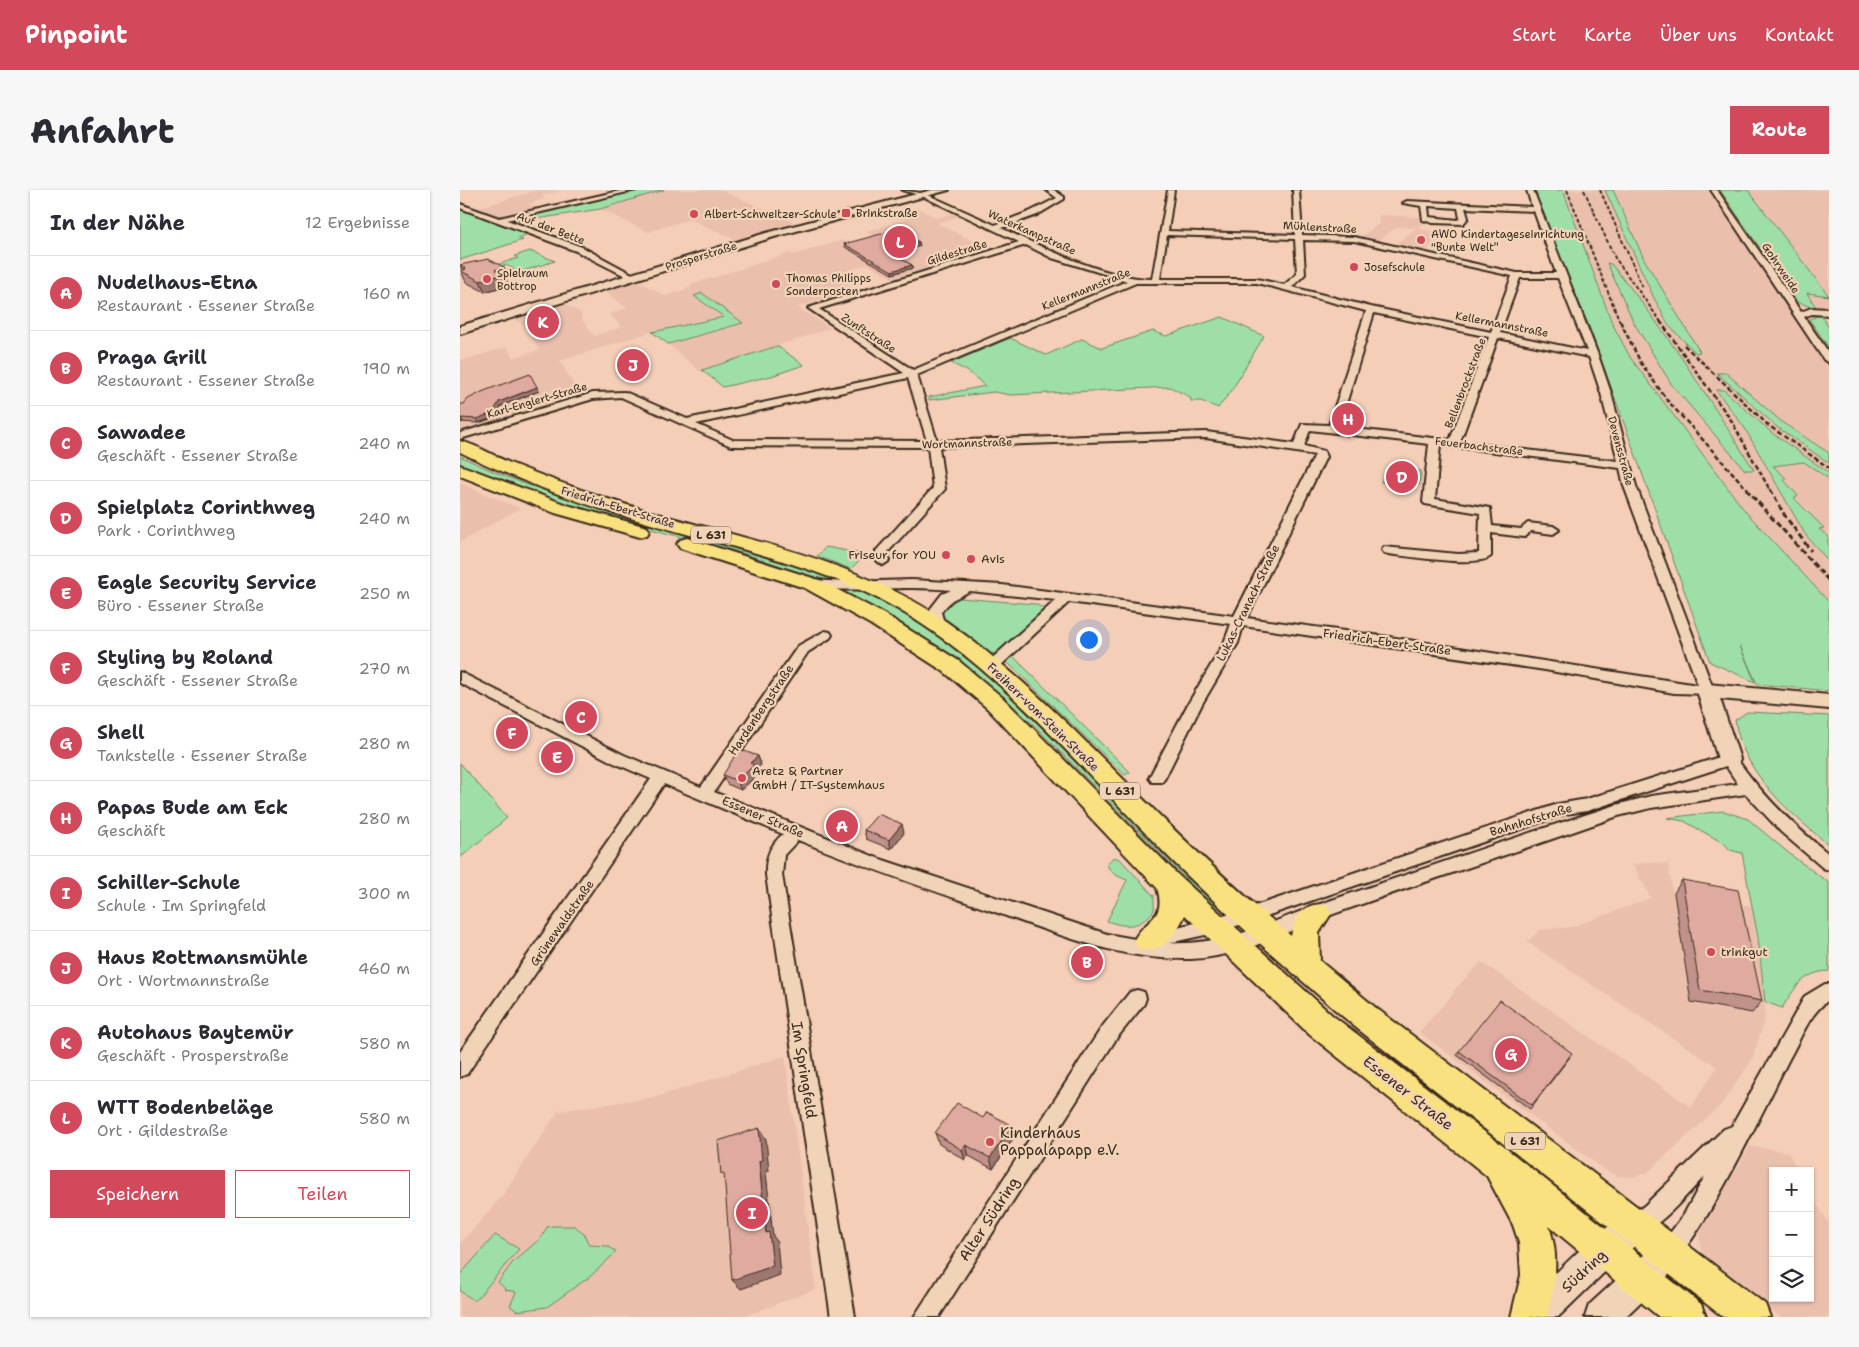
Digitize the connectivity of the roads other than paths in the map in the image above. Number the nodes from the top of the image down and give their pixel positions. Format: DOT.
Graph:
graph roads {
  1 [pos="633,190"];
  2 [pos="905,190"];
  3 [pos="944,190"];
  4 [pos="1049,190"];
  5 [pos="1171,190"];
  6 [pos="1296,190"];
  7 [pos="1530,190"];
  8 [pos="1714,190"];
  9 [pos="924,195"];
  10 [pos="1407,203"];
  11 [pos="1424,204"];
  12 [pos="1461,205"];
  13 [pos="460,206"];
  14 [pos="1538,210"];
  15 [pos="500,220"];
  16 [pos="994,228"];
  17 [pos="1165,233"];
  18 [pos="1300,237"];
  19 [pos="1025,243"];
  20 [pos="1517,275"];
  21 [pos="1561,276"];
  22 [pos="631,278"];
  23 [pos="1156,280"];
  24 [pos="1136,281"];
  25 [pos="1286,288"];
  26 [pos="813,310"];
  27 [pos="1371,310"];
  28 [pos="1829,312"];
  29 [pos="1800,316"];
  30 [pos="460,330"];
  31 [pos="1495,335"];
  32 [pos="1593,355"];
  33 [pos="1829,360"];
  34 [pos="912,374"];
  35 [pos="622,394"];
  36 [pos="685,423"];
  37 [pos="1333,429"];
  38 [pos="460,436"];
  39 [pos="1435,441"];
  40 [pos="1454,443"];
  41 [pos="933,444"];
  42 [pos="460,446"];
  43 [pos="1298,448"];
  44 [pos="1320,453"];
  45 [pos="1624,465"];
  46 [pos="460,470"];
  47 [pos="1487,529"];
  48 [pos="1553,530"];
  49 [pos="1414,540"];
  50 [pos="1388,550"];
  51 [pos="1413,553"];
  52 [pos="883,561"];
  53 [pos="812,584"];
  54 [pos="865,584"];
  55 [pos="970,586"];
  56 [pos="1067,597"];
  57 [pos="866,612"];
  58 [pos="1238,622"];
  59 [pos="937,623"];
  60 [pos="825,635"];
  61 [pos="992,666"];
  62 [pos="460,677"];
  63 [pos="1707,691"];
  64 [pos="1829,702"];
  65 [pos="1729,759"];
  66 [pos="661,777"];
  67 [pos="1157,778"];
  68 [pos="1749,788"];
  69 [pos="705,793"];
  70 [pos="797,832"];
  71 [pos="1829,863"];
  72 [pos="1169,883"];
  73 [pos="1316,914"];
  74 [pos="1249,915"];
  75 [pos="1214,926"];
  76 [pos="1272,933"];
  77 [pos="1148,940"];
  78 [pos="1105,942"];
  79 [pos="1236,946"];
  80 [pos="1306,967"];
  81 [pos="1829,992"];
  82 [pos="1137,998"];
  83 [pos="460,1068"];
  84 [pos="1742,1127"];
  85 [pos="1495,1161"];
  86 [pos="1635,1226"];
  87 [pos="1604,1251"];
  88 [pos="1669,1253"];
  89 [pos="1641,1281"];
  90 [pos="843,1317"];
  91 [pos="926,1317"];
  92 [pos="1529,1317"];
  93 [pos="1535,1317"];
  94 [pos="1601,1317"];
  95 [pos="1688,1317"];
  96 [pos="1752,1317"];
  1 -- 15 [label="street"];
  2 -- 9 [label="street, Waterkampstraße"];
  3 -- 9 [label="main road, Prosperstraße"];
  4 -- 16 [label="street"];
  5 -- 17 [label="street"];
  6 -- 18 [label="street"];
  7 -- 14 [label="street, Devensstraße"];
  8 -- 29 [label="street, Gohrweide"];
  9 -- 16 [label="street, Waterkampstraße"];
  9 -- 22 [label="main road, Prosperstraße"];
  10 -- 11 [label="street"];
  11 -- 12 [label="street"];
  11 -- 12 [label="street"];
  12 -- 14 [label="street"];
  13 -- 15 [label="street, Auf der Bette"];
  14 -- 21 [label="street, Devensstraße"];
  15 -- 22 [label="street, Auf der Bette"];
  16 -- 19 [label="street, Waterkampstraße"];
  17 -- 18 [label="street, Mühlenstraße"];
  17 -- 23 [label="street"];
  18 -- 20 [label="street, Mühlenstraße"];
  18 -- 25 [label="street"];
  19 -- 24 [label="street, Waterkampstraße"];
  19 -- 26 [label="street, Gildestraße"];
  20 -- 21 [label="street, Mühlenstraße"];
  20 -- 31 [label="street, Bellenbrockstraße"];
  21 -- 32 [label="street, Devensstraße"];
  22 -- 30 [label="main road, Prosperstraße"];
  23 -- 24 [label="street, Kellermannstraße"];
  23 -- 25 [label="street, Kellermannstraße"];
  24 -- 34 [label="street, Kellermannstraße"];
  25 -- 27 [label="street, Kellermannstraße"];
  26 -- 34 [label="street, Zunftstraße"];
  27 -- 31 [label="street, Kellermannstraße"];
  27 -- 37 [label="street"];
  28 -- 29 [label="street"];
  29 -- 33 [label="street, Gohrweide"];
  31 -- 32 [label="street, Kellermannstraße"];
  31 -- 40 [label="street, Bellenbrockstraße"];
  32 -- 45 [label="street, Devensstraße"];
  34 -- 36 [label="street, Kellermannstraße"];
  34 -- 41 [label="street"];
  35 -- 36 [label="street, Wortmannstraße"];
  35 -- 38 [label="street, Karl-Englert-Straße"];
  36 -- 41 [label="street, Wortmannstraße"];
  37 -- 39 [label="street, Feuerbachstraße"];
  37 -- 43 [label="street"];
  39 -- 40 [label="street, Feuerbachstraße"];
  39 -- 47 [label="street"];
  40 -- 45 [label="street, Feuerbachstraße"];
  41 -- 43 [label="street, Wortmannstraße"];
  41 -- 52 [label="street"];
  42 -- 54 [label="main road, Friedrich-Ebert-Straße / L 631"];
  43 -- 44 [label="street, Wortmannstraße"];
  44 -- 58 [label="street, Lukas-Cranach-Straße"];
  45 -- 63 [label="street, Devensstraße"];
  46 -- 53 [label="main road, Friedrich-Ebert-Straße / L 631"];
  47 -- 48 [label="street"];
  47 -- 51 [label="street"];
  49 -- 51 [label="street"];
  50 -- 51 [label="street"];
  53 -- 54 [label="street, Friedrich-Ebert-Straße"];
  53 -- 57 [label="main road, Friedrich-Ebert-Straße / L 631"];
  54 -- 55 [label="street, Friedrich-Ebert-Straße"];
  54 -- 59 [label="main road, Freiherr-vom-Stein-Straße / L 631"];
  55 -- 56 [label="street, Friedrich-Ebert-Straße"];
  55 -- 59 [label="street"];
  56 -- 58 [label="street, Friedrich-Ebert-Straße"];
  56 -- 61 [label="street"];
  57 -- 72 [label="main road, Freiherr-vom-Stein-Straße / L 631"];
  58 -- 63 [label="street, Friedrich-Ebert-Straße"];
  58 -- 67 [label="street, Lukas-Cranach-Straße"];
  59 -- 61 [label="main road, Freiherr-vom-Stein-Straße / L 631"];
  60 -- 69 [label="street, Hardenbergstraße"];
  61 -- 74 [label="main road, Freiherr-vom-Stein-Straße / L 631"];
  62 -- 66 [label="street, Essener Straße"];
  63 -- 64 [label="main road"];
  63 -- 65 [label="main road"];
  65 -- 68 [label="street"];
  65 -- 74 [label="street, Bahnhofstraße"];
  66 -- 69 [label="street, Essener Straße"];
  66 -- 83 [label="street, Grünewaldstraße"];
  68 -- 71 [label="street"];
  68 -- 73 [label="street, Bahnhofstraße"];
  69 -- 70 [label="street, Essener Straße"];
  70 -- 78 [label="street, Essener Straße"];
  70 -- 90 [label="street, Im Springfeld"];
  72 -- 75 [label="main road, Freiherr-vom-Stein-Straße / L 631"];
  72 -- 77 [label="main road"];
  73 -- 76 [label="street, Bahnhofstraße"];
  73 -- 80 [label="main road"];
  74 -- 75 [label="street, Bahnhofstraße"];
  74 -- 76 [label="main road, Freiherr-vom-Stein-Straße / L 631"];
  75 -- 77 [label="street, Bahnhofstraße"];
  75 -- 79 [label="main road, Freiherr-vom-Stein-Straße / L 631"];
  76 -- 79 [label="street, Bahnhofstraße"];
  76 -- 80 [label="main road, L 631"];
  77 -- 78 [label="street, Essener Straße"];
  78 -- 79 [label="street, Essener Straße"];
  79 -- 85 [label="main road, Essener Straße / L 631"];
  80 -- 86 [label="main road, L 631"];
  81 -- 84 [label="street"];
  82 -- 91 [label="street, Alter Südring"];
  84 -- 86 [label="street"];
  84 -- 88 [label="street"];
  85 -- 87 [label="main road, Essener Straße / L 631"];
  85 -- 92 [label="main road"];
  86 -- 87 [label="main road, Südring"];
  86 -- 88 [label="main road, L 631"];
  87 -- 89 [label="main road, Essener Straße / L 631"];
  87 -- 93 [label="main road, Südring"];
  88 -- 89 [label="main road"];
  88 -- 96 [label="main road, L 631"];
  89 -- 94 [label="main road"];
  89 -- 95 [label="main road, Essener Straße / L 631"];
}
